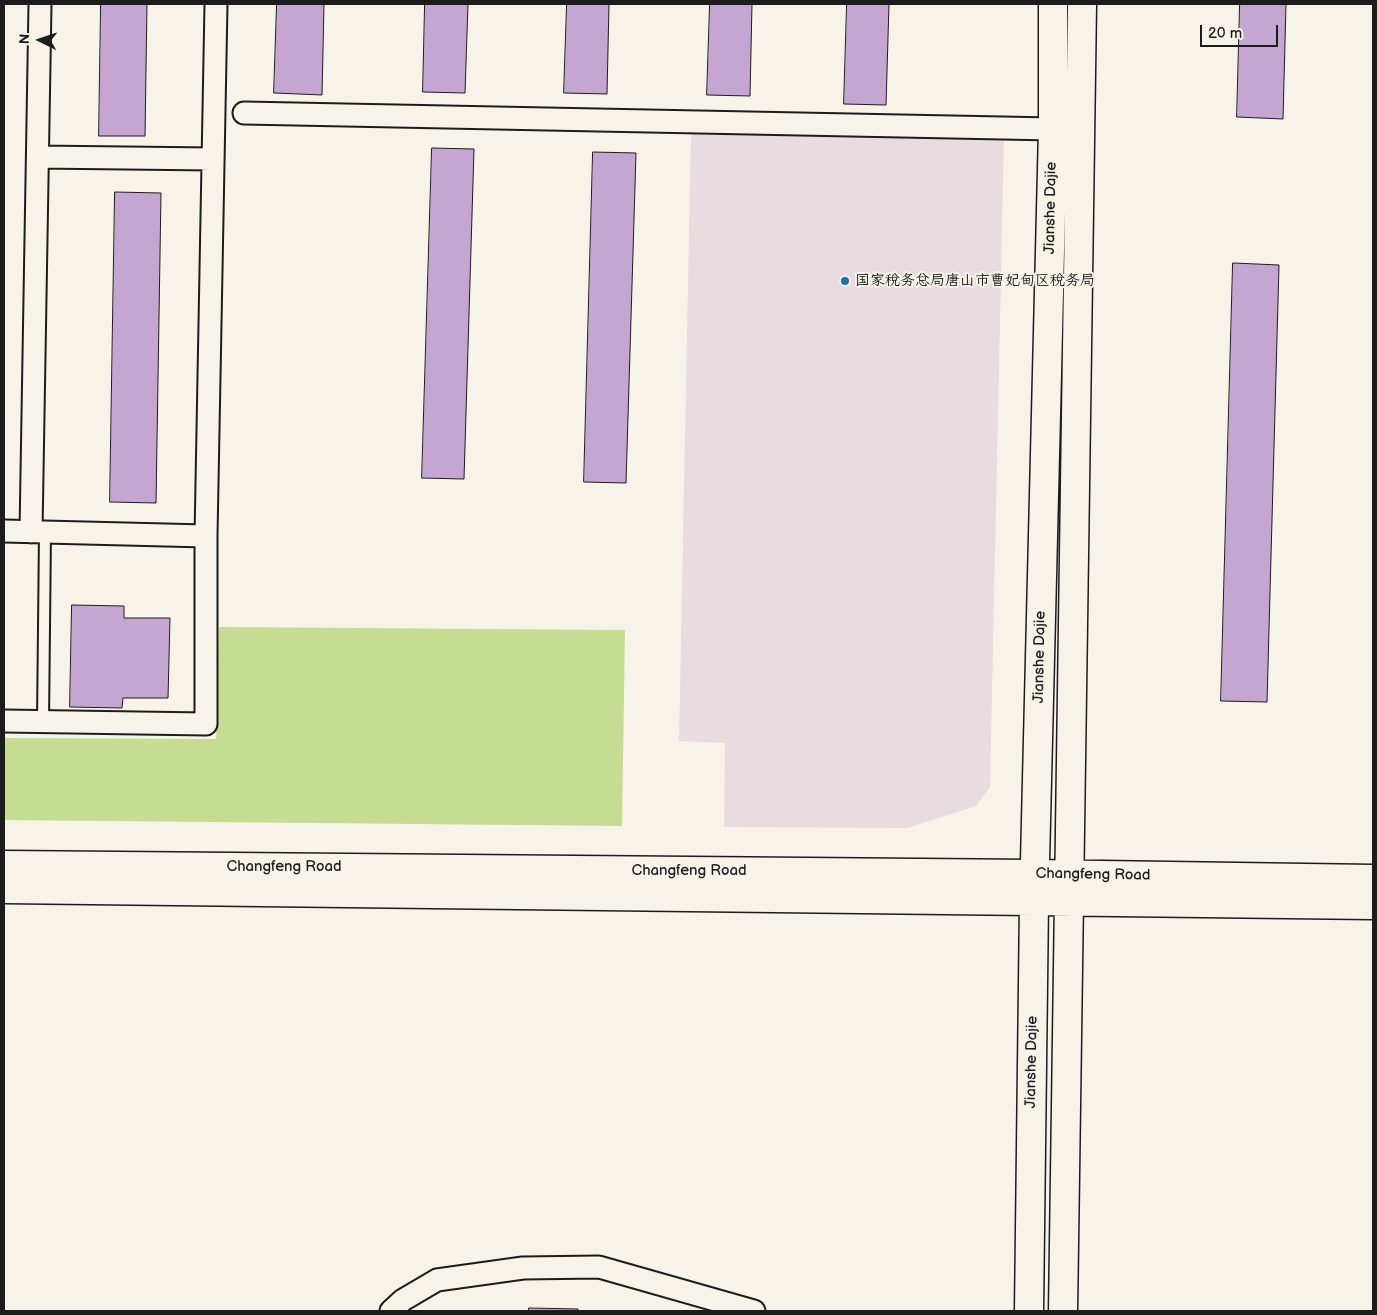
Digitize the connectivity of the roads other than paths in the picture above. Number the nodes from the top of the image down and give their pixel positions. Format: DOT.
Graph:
graph roads {
  1 [pos="40,4"];
  2 [pos="216,4"];
  3 [pos="1053,4"];
  4 [pos="1082,4"];
  5 [pos="244,114"];
  6 [pos="1053,129"];
  7 [pos="38,157"];
  8 [pos="213,159"];
  9 [pos="4,531"];
  10 [pos="38,532"];
  11 [pos="206,536"];
  12 [pos="4,722"];
  13 [pos="44,722"];
  14 [pos="4,865"];
  15 [pos="1034,874"];
  16 [pos="1068,874"];
  17 [pos="1373,879"];
  18 [pos="4,889"];
  19 [pos="1068,901"];
  20 [pos="1034,902"];
  21 [pos="1373,905"];
  22 [pos="391,1311"];
  23 [pos="754,1311"];
  24 [pos="1028,1311"];
  25 [pos="1063,1311"];
  1 -- 7 [label="street"];
  2 -- 8 [label="street"];
  3 -- 6 [label="main road, Jianshe Dajie"];
  4 -- 16 [label="main road, Jianshe Dajie"];
  5 -- 6 [label="street"];
  6 -- 15 [label="main road, Jianshe Dajie"];
  7 -- 8 [label="street"];
  7 -- 10 [label="street"];
  8 -- 11 [label="street"];
  9 -- 10 [label="street"];
  10 -- 11 [label="street"];
  10 -- 13 [label="lane"];
  11 -- 13 [label="street"];
  12 -- 13 [label="street"];
  14 -- 15 [label="main road, Changfeng Road"];
  15 -- 16 [label="main road, Changfeng Road"];
  15 -- 20 [label="main road, Jianshe Dajie"];
  16 -- 17 [label="main road, Changfeng Road"];
  16 -- 19 [label="main road, Jianshe Dajie"];
  18 -- 20 [label="main road"];
  19 -- 20 [label="main road"];
  19 -- 21 [label="main road"];
  19 -- 25 [label="main road, Jianshe Dajie"];
  20 -- 24 [label="main road, Jianshe Dajie"];
  22 -- 23 [label="street"];
}
